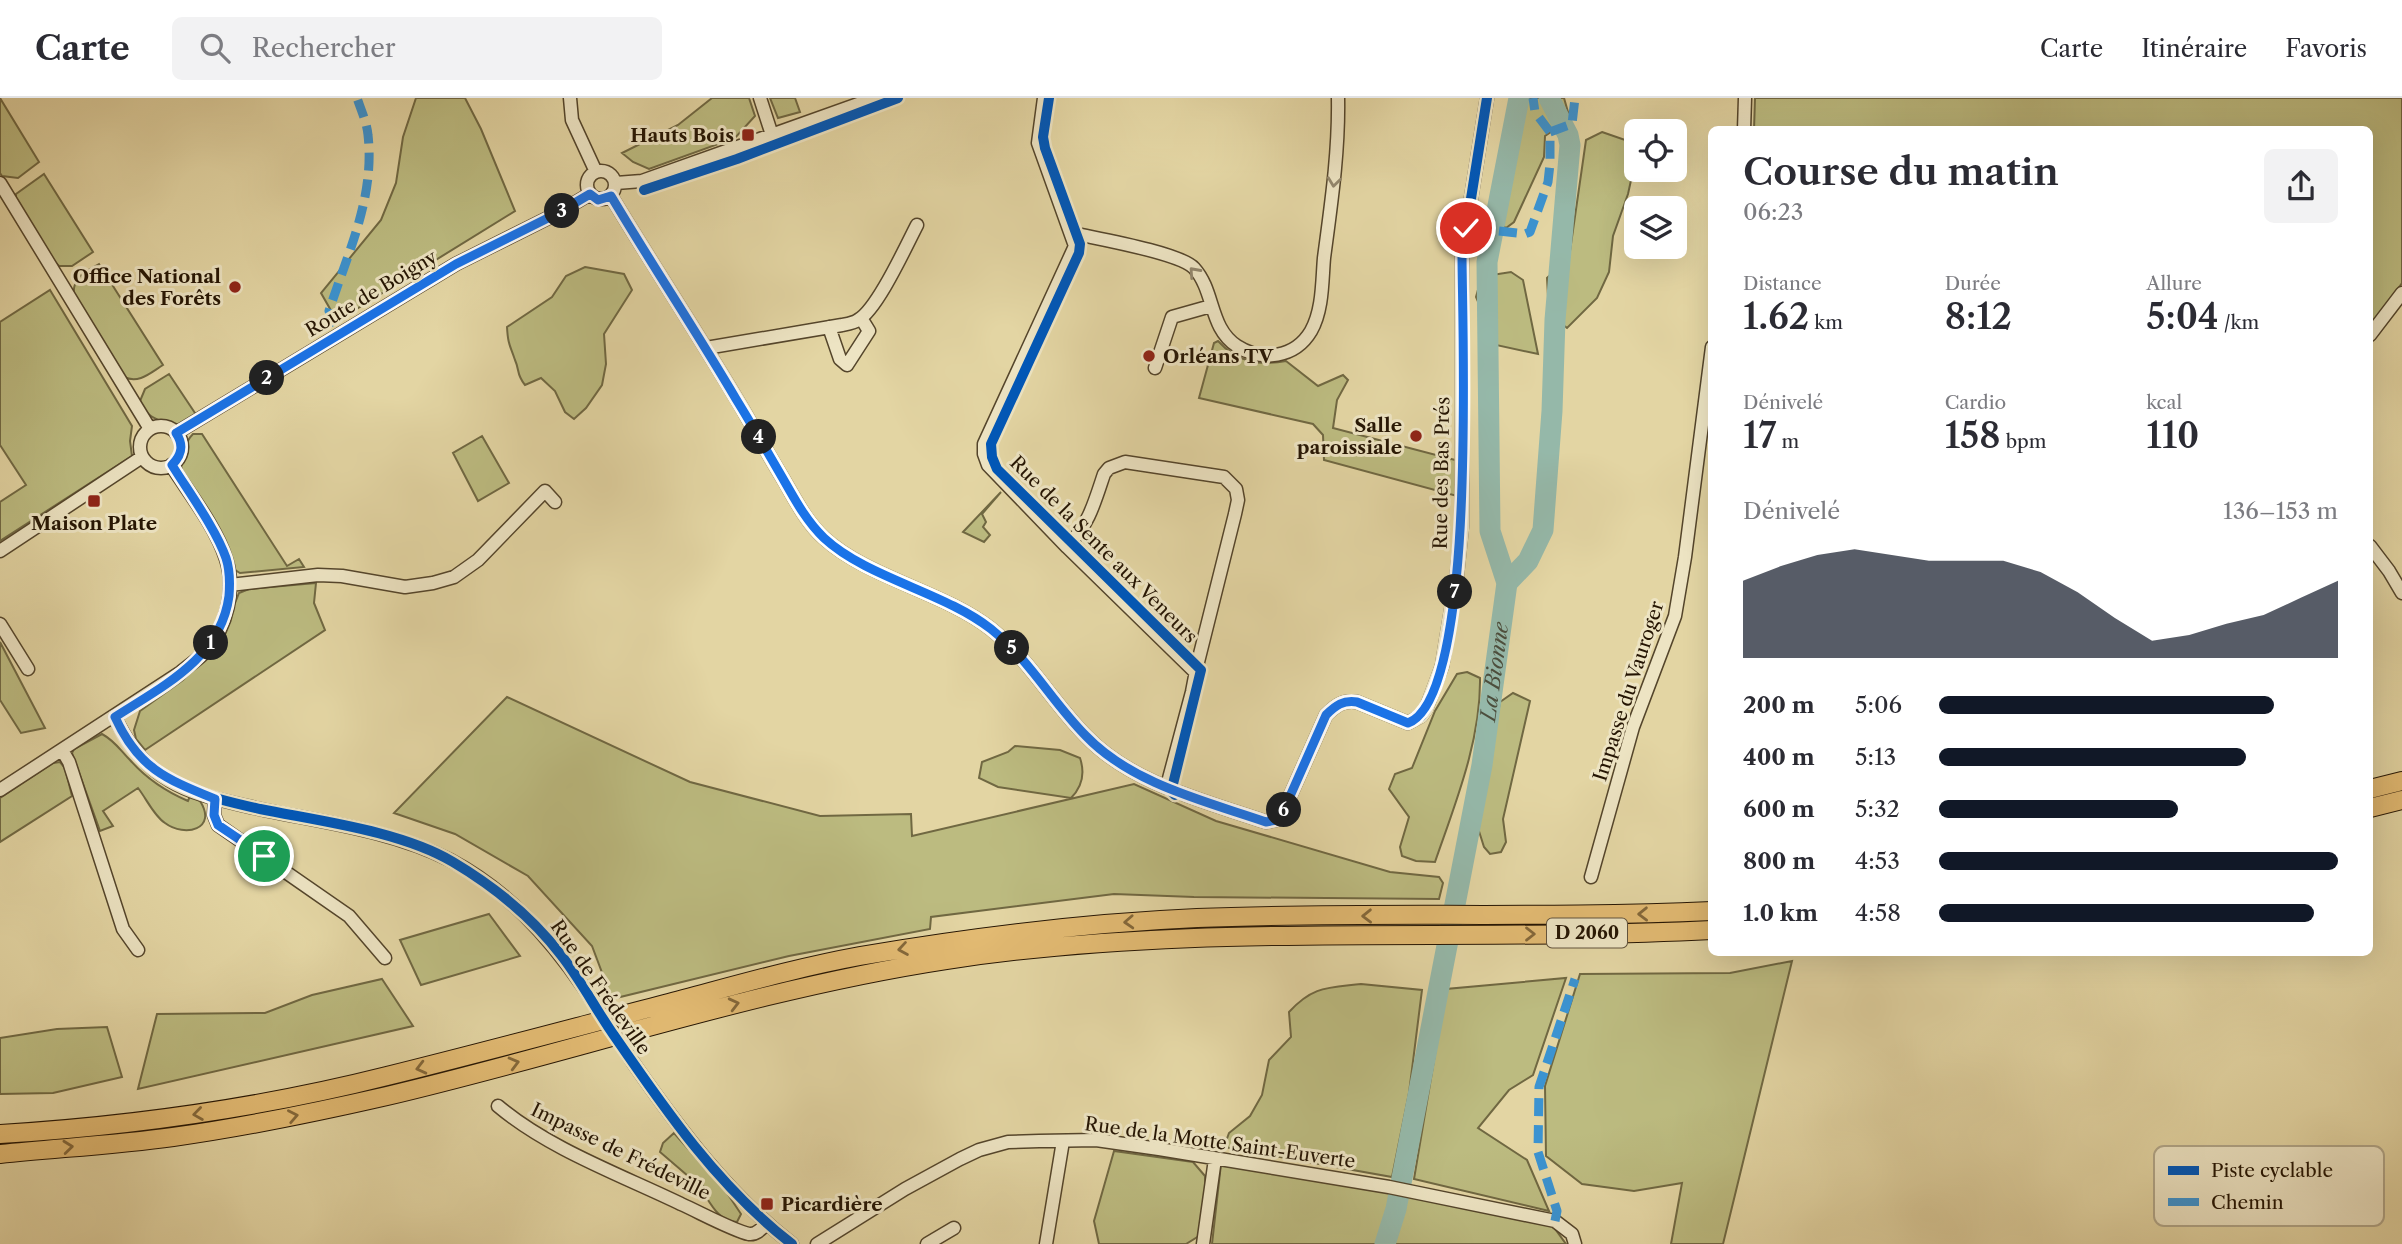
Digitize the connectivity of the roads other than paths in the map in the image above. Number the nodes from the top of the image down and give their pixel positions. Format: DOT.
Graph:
graph roads {
  1 [pos="570,98"];
  2 [pos="760,98"];
  3 [pos="875,98"];
  4 [pos="1044,98"];
  5 [pos="1339,98"];
  6 [pos="1488,98"];
  7 [pos="1745,98"];
  8 [pos="1744,126"];
  9 [pos="772,135"];
  10 [pos="596,172"];
  11 [pos="0,183"];
  12 [pos="616,183"];
  13 [pos="590,194"];
  14 [pos="611,196"];
  15 [pos="917,225"];
  16 [pos="1073,235"];
  17 [pos="2402,293"];
  18 [pos="1211,306"];
  19 [pos="861,318"];
  20 [pos="829,327"];
  21 [pos="2373,331"];
  22 [pos="706,348"];
  23 [pos="1155,368"];
  24 [pos="1708,378"];
  25 [pos="150,429"];
  26 [pos="176,433"];
  27 [pos="142,457"];
  28 [pos="172,465"];
  29 [pos="555,502"];
  30 [pos="1067,547"];
  31 [pos="2373,550"];
  32 [pos="0,551"];
  33 [pos="230,585"];
  34 [pos="2402,593"];
  35 [pos="0,624"];
  36 [pos="28,669"];
  37 [pos="1195,672"];
  38 [pos="115,717"];
  39 [pos="62,750"];
  40 [pos="2402,781"];
  41 [pos="1167,786"];
  42 [pos="2373,788"];
  43 [pos="0,790"];
  44 [pos="215,799"];
  45 [pos="2402,800"];
  46 [pos="2373,807"];
  47 [pos="1591,877"];
  48 [pos="1708,911"];
  49 [pos="1222,927"];
  50 [pos="1708,930"];
  51 [pos="138,950"];
  52 [pos="385,958"];
  53 [pos="498,1106"];
  54 [pos="0,1135"];
  55 [pos="1063,1141"];
  56 [pos="0,1154"];
  57 [pos="1214,1159"];
  58 [pos="767,1223"];
  59 [pos="954,1228"];
  60 [pos="794,1244"];
  61 [pos="805,1244"];
  62 [pos="817,1244"];
  63 [pos="927,1244"];
  64 [pos="1046,1244"];
  65 [pos="1203,1244"];
  66 [pos="1575,1244"];
  1 -- 10 [label="street"];
  2 -- 9 [label="street"];
  3 -- 9 [label="street"];
  4 -- 16 [label="street"];
  5 -- 18 [label="street, one-way"];
  6 -- 41 [label="street, Rue des Bas Prés"];
  7 -- 8 [label="street"];
  9 -- 12 [label="street"];
  10 -- 12 [label="street"];
  10 -- 13 [label="street"];
  11 -- 25 [label="street"];
  12 -- 14 [label="street"];
  13 -- 14 [label="street"];
  13 -- 26 [label="street, Route de Boigny"];
  14 -- 22 [label="street"];
  15 -- 19 [label="street"];
  18 -- 16 [label="street, one-way"];
  16 -- 30 [label="street, Rue de la Sente aux Veneurs"];
  17 -- 21 [label="street"];
  18 -- 23 [label="street"];
  19 -- 20 [label="street"];
  19 -- 20 [label="street"];
  20 -- 22 [label="street"];
  22 -- 41 [label="street"];
  24 -- 47 [label="street, Impasse du Vauroger"];
  25 -- 26 [label="street"];
  25 -- 27 [label="street"];
  26 -- 28 [label="street"];
  27 -- 28 [label="street"];
  27 -- 32 [label="street"];
  28 -- 33 [label="street"];
  29 -- 33 [label="street"];
  30 -- 37 [label="street, Rue de la Sente aux Veneurs"];
  30 -- 37 [label="street"];
  31 -- 34 [label="street"];
  33 -- 38 [label="street"];
  35 -- 36 [label="street"];
  37 -- 41 [label="street, Rue de la Sente aux Veneurs"];
  38 -- 39 [label="street"];
  38 -- 44 [label="street, Rue de Frédeville"];
  39 -- 43 [label="street"];
  39 -- 51 [label="street"];
  40 -- 42 [label="highway"];
  44 -- 52 [label="street"];
  44 -- 58 [label="street, Rue de Frédeville, bridge"];
  45 -- 46 [label="highway"];
  48 -- 49 [label="highway, D 2060, one-way"];
  49 -- 50 [label="highway, D 2060, one-way"];
  49 -- 54 [label="highway, D 2060, one-way"];
  56 -- 49 [label="highway, D 2060, one-way"];
  53 -- 58 [label="street, Impasse de Frédeville"];
  55 -- 57 [label="street, Rue de la Motte Saint-Euverte"];
  55 -- 62 [label="street, Rue de la Motte Saint-Euverte"];
  55 -- 64 [label="street"];
  57 -- 65 [label="street"];
  57 -- 66 [label="street, Rue de la Motte Saint-Euverte"];
  58 -- 60 [label="street, Rue de Frédeville"];
  59 -- 63 [label="street"];
  60 -- 61 [label="street"];
}
